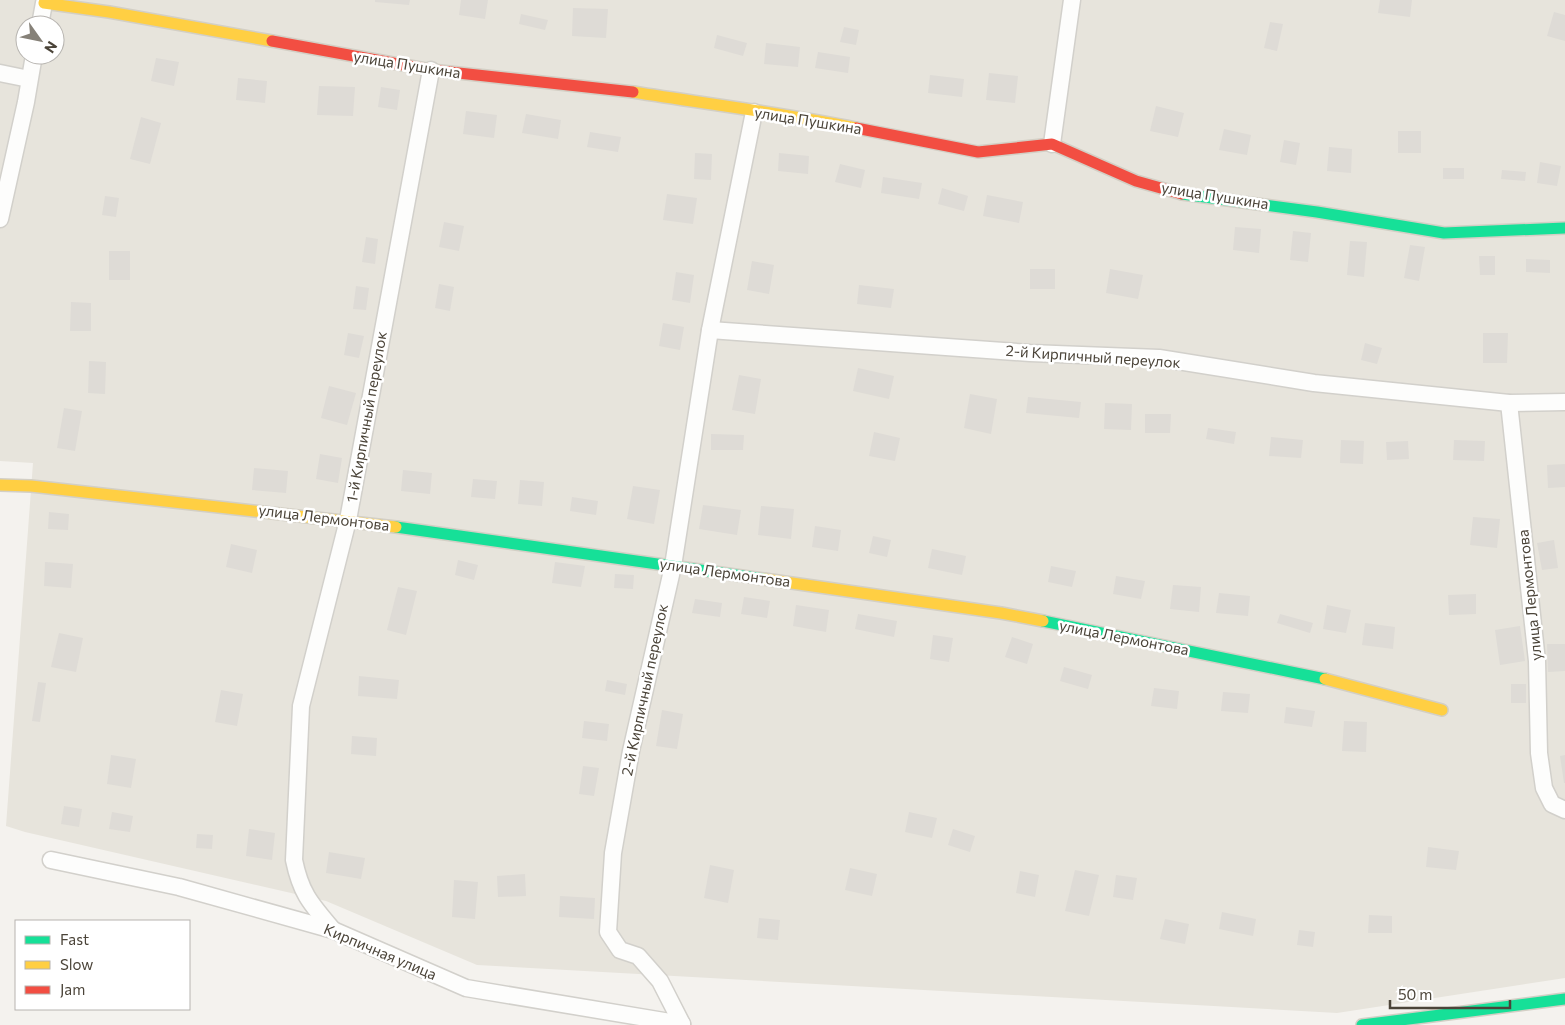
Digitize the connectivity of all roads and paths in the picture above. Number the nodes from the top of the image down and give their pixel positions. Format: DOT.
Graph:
graph roads {
  1 [pos="1072,0"];
  2 [pos="45,2"];
  3 [pos="113,6"];
  4 [pos="42,15"];
  5 [pos="32,65"];
  6 [pos="431,70"];
  7 [pos="0,73"];
  8 [pos="30,79"];
  9 [pos="754,112"];
  10 [pos="1052,144"];
  11 [pos="0,219"];
  12 [pos="1565,228"];
  13 [pos="710,330"];
  14 [pos="1565,402"];
  15 [pos="1509,403"];
  16 [pos="0,485"];
  17 [pos="348,520"];
  18 [pos="673,566"];
  19 [pos="1442,710"];
  20 [pos="1565,810"];
  21 [pos="51,860"];
  22 [pos="333,930"];
  23 [pos="1565,999"];
  24 [pos="682,1024"];
  25 [pos="1362,1025"];
  1 -- 10 [label="street"];
  2 -- 3 [label="street, улица Пушкина"];
  2 -- 4 [label="street"];
  3 -- 6 [label="street, улица Пушкина"];
  5 -- 8 [label="street"];
  6 -- 9 [label="street, улица Пушкина"];
  6 -- 17 [label="street, 1-й Кирпичный переулок"];
  7 -- 8 [label="street"];
  8 -- 11 [label="street"];
  9 -- 10 [label="street, улица Пушкина"];
  9 -- 13 [label="street, 2-й Кирпичный переулок"];
  10 -- 12 [label="street, улица Пушкина"];
  13 -- 15 [label="street, 2-й Кирпичный переулок"];
  13 -- 18 [label="street, 2-й Кирпичный переулок"];
  14 -- 15 [label="street, 2-й Кирпичный переулок"];
  15 -- 20 [label="street, улица Лермонтова"];
  16 -- 17 [label="street, улица Лермонтова"];
  17 -- 18 [label="street, улица Лермонтова"];
  17 -- 22 [label="street, 1-й Кирпичный переулок"];
  18 -- 19 [label="street, улица Лермонтова"];
  18 -- 24 [label="street, 2-й Кирпичный переулок"];
  21 -- 22 [label="street, Кирпичная улица"];
  22 -- 24 [label="street, Кирпичная улица"];
  23 -- 25 [label="street"];
}
